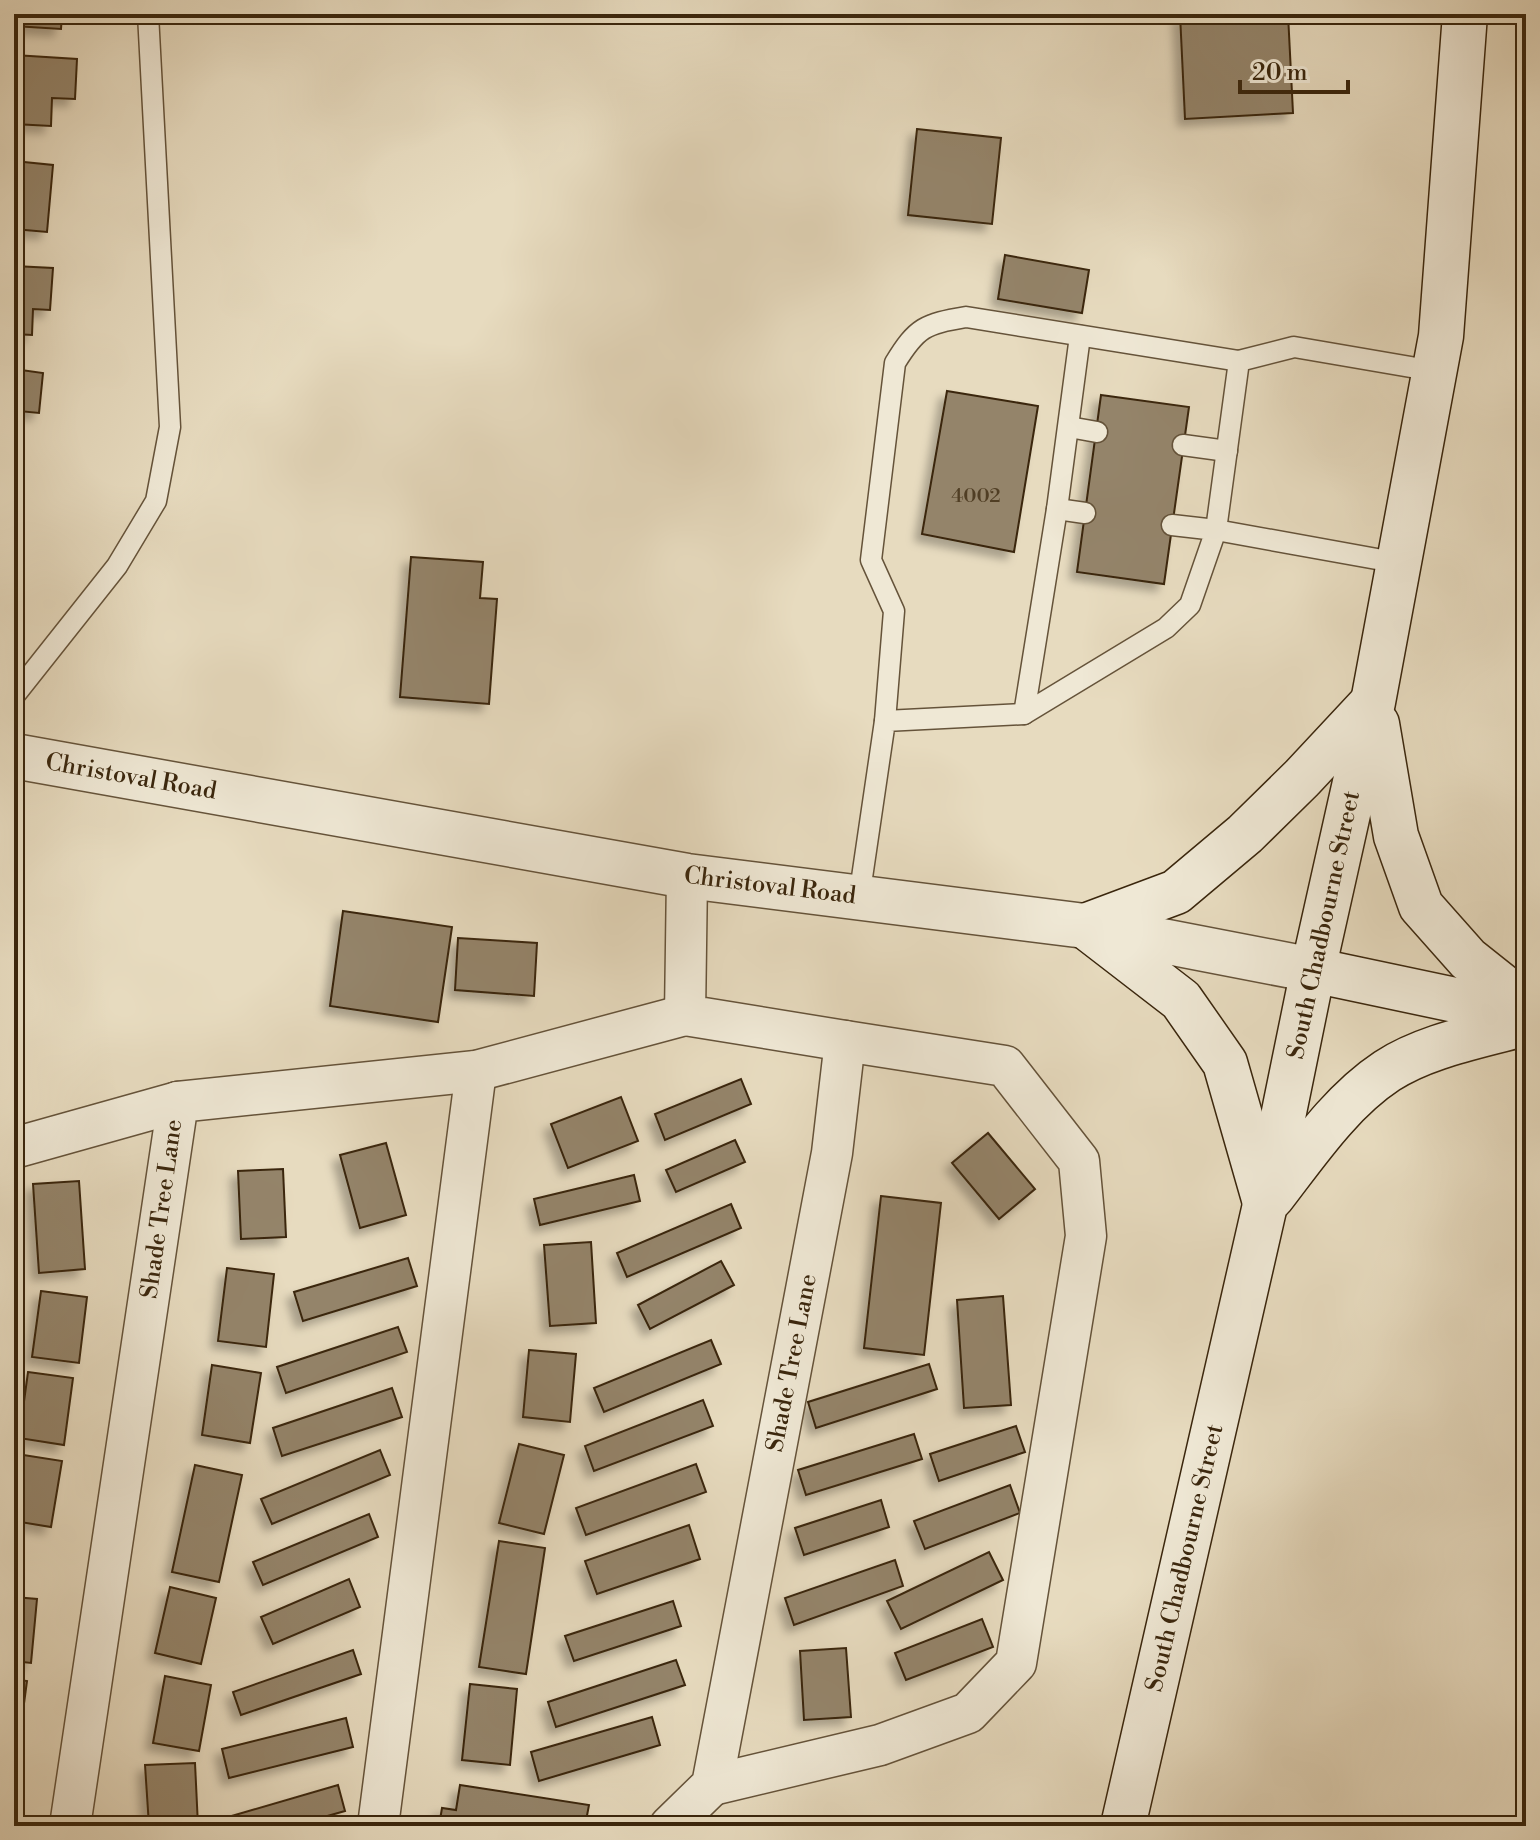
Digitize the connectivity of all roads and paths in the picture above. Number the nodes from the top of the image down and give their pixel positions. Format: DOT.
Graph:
graph roads {
  1 [pos="148,14"];
  2 [pos="1465,14"];
  3 [pos="1080,336"];
  4 [pos="1239,361"];
  5 [pos="1434,371"];
  6 [pos="1069,427"];
  7 [pos="1097,432"];
  8 [pos="1183,445"];
  9 [pos="1227,451"];
  10 [pos="1057,509"];
  11 [pos="1085,513"];
  12 [pos="1172,525"];
  13 [pos="1216,530"];
  14 [pos="1399,563"];
  15 [pos="14,696"];
  16 [pos="1373,702"];
  17 [pos="1024,714"];
  18 [pos="885,721"];
  19 [pos="14,756"];
  20 [pos="687,876"];
  21 [pos="859,898"];
  22 [pos="1085,926"];
  23 [pos="1313,970"];
  24 [pos="1526,1005"];
  25 [pos="685,1015"];
  26 [pos="1526,1015"];
  27 [pos="1526,1023"];
  28 [pos="845,1041"];
  29 [pos="476,1071"];
  30 [pos="178,1102"];
  31 [pos="14,1148"];
  32 [pos="1265,1205"];
  33 [pos="712,1785"];
  34 [pos="70,1826"];
  35 [pos="378,1826"];
  36 [pos="670,1826"];
  37 [pos="1123,1826"];
  1 -- 15 [label="lane"];
  2 -- 5 [label="main road, South Chadbourne Street"];
  3 -- 4 [label="lane"];
  3 -- 6 [label="lane"];
  3 -- 18 [label="lane"];
  4 -- 5 [label="lane"];
  4 -- 9 [label="lane"];
  5 -- 14 [label="main road, South Chadbourne Street"];
  6 -- 7 [label="lane"];
  6 -- 10 [label="lane"];
  8 -- 9 [label="lane"];
  9 -- 13 [label="lane"];
  10 -- 11 [label="lane"];
  10 -- 17 [label="lane"];
  12 -- 13 [label="lane"];
  13 -- 14 [label="lane"];
  13 -- 17 [label="lane"];
  14 -- 16 [label="main road, South Chadbourne Street"];
  16 -- 22 [label="main road"];
  16 -- 23 [label="main road, South Chadbourne Street"];
  16 -- 24 [label="main road"];
  17 -- 18 [label="lane"];
  18 -- 21 [label="lane"];
  19 -- 20 [label="main road, Christoval Road"];
  20 -- 21 [label="main road, Christoval Road"];
  20 -- 25 [label="street"];
  21 -- 22 [label="main road, Christoval Road"];
  22 -- 23 [label="main road, Christoval Road"];
  22 -- 32 [label="main road"];
  23 -- 26 [label="main road, Christoval Road"];
  23 -- 32 [label="main road, South Chadbourne Street"];
  25 -- 28 [label="street, Shade Tree Lane"];
  25 -- 29 [label="street, Shade Tree Lane"];
  27 -- 32 [label="main road"];
  28 -- 33 [label="street, Shade Tree Lane"];
  28 -- 33 [label="street"];
  29 -- 30 [label="street, Shade Tree Lane"];
  29 -- 35 [label="street"];
  30 -- 31 [label="street"];
  30 -- 34 [label="street, Shade Tree Lane"];
  32 -- 37 [label="main road, South Chadbourne Street"];
  33 -- 36 [label="street"];
}
